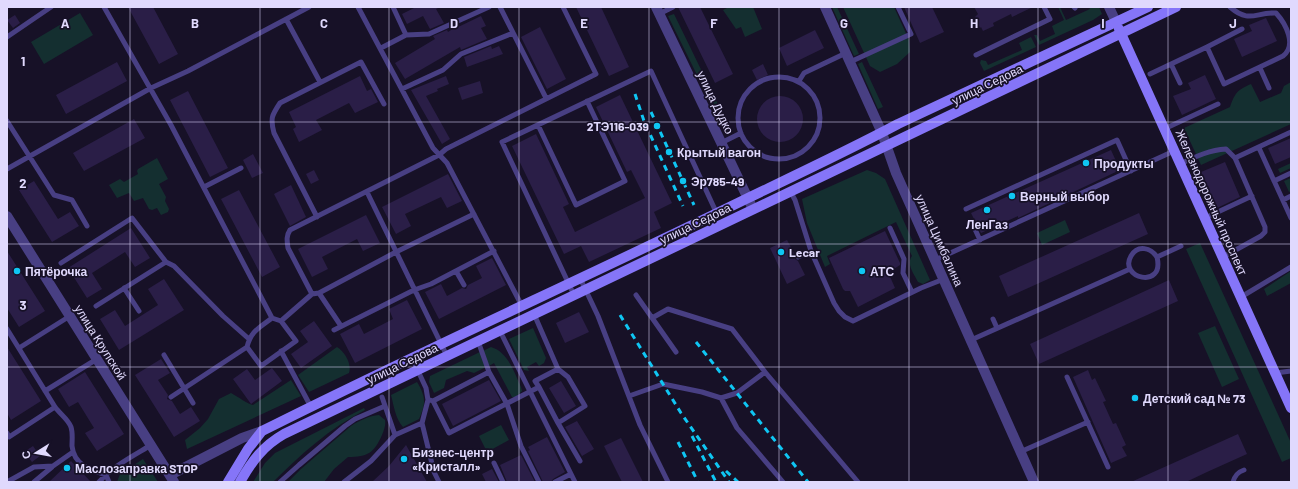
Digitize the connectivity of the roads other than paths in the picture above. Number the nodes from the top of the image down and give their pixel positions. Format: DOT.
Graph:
graph roads {
  1 [pos="51,7"];
  2 [pos="104,7"];
  3 [pos="309,7"];
  4 [pos="358,7"];
  5 [pos="392,7"];
  6 [pos="489,7"];
  7 [pos="500,7"];
  8 [pos="563,7"];
  9 [pos="673,7"];
  10 [pos="825,7"];
  11 [pos="898,7"];
  12 [pos="1044,7"];
  13 [pos="1109,7"];
  14 [pos="1148,7"];
  15 [pos="1176,7"];
  16 [pos="1230,7"];
  17 [pos="657,10"];
  18 [pos="286,19"];
  19 [pos="1116,22"];
  20 [pos="1242,29"];
  21 [pos="513,33"];
  22 [pos="1121,34"];
  23 [pos="406,35"];
  24 [pos="7,37"];
  25 [pos="381,48"];
  26 [pos="1206,48"];
  27 [pos="976,55"];
  28 [pos="848,57"];
  29 [pos="1171,64"];
  30 [pos="1260,68"];
  31 [pos="1150,74"];
  32 [pos="799,81"];
  33 [pos="320,82"];
  34 [pos="1180,83"];
  35 [pos="151,88"];
  36 [pos="1269,88"];
  37 [pos="402,89"];
  38 [pos="546,98"];
  39 [pos="587,101"];
  40 [pos="384,104"];
  41 [pos="1218,104"];
  42 [pos="7,121"];
  43 [pos="538,124"];
  44 [pos="1164,129"];
  45 [pos="1291,132"];
  46 [pos="741,133"];
  47 [pos="882,133"];
  48 [pos="721,143"];
  49 [pos="887,147"];
  50 [pos="1259,148"];
  51 [pos="1174,151"];
  52 [pos="439,155"];
  53 [pos="28,156"];
  54 [pos="1235,158"];
  55 [pos="1180,164"];
  56 [pos="241,168"];
  57 [pos="7,169"];
  58 [pos="1131,171"];
  59 [pos="1291,173"];
  60 [pos="1274,181"];
  61 [pos="204,187"];
  62 [pos="790,191"];
  63 [pos="367,192"];
  64 [pos="1252,196"];
  65 [pos="1291,196"];
  66 [pos="748,198"];
  67 [pos="1283,200"];
  68 [pos="966,208"];
  69 [pos="753,209"];
  70 [pos="474,214"];
  71 [pos="717,214"];
  72 [pos="7,216"];
  73 [pos="317,217"];
  74 [pos="1205,218"];
  75 [pos="1291,218"];
  76 [pos="973,225"];
  77 [pos="87,226"];
  78 [pos="890,228"];
  79 [pos="980,240"];
  80 [pos="1181,246"];
  81 [pos="494,251"];
  82 [pos="811,251"];
  83 [pos="396,252"];
  84 [pos="798,257"];
  85 [pos="1157,257"];
  86 [pos="1223,258"];
  87 [pos="935,260"];
  88 [pos="166,262"];
  89 [pos="61,263"];
  90 [pos="1291,267"];
  91 [pos="1130,269"];
  92 [pos="456,271"];
  93 [pos="580,278"];
  94 [pos="944,279"];
  95 [pos="569,284"];
  96 [pos="464,285"];
  97 [pos="124,288"];
  98 [pos="414,290"];
  99 [pos="586,290"];
  100 [pos="912,292"];
  101 [pos="319,293"];
  102 [pos="312,294"];
  103 [pos="574,295"];
  104 [pos="636,295"];
  105 [pos="1240,297"];
  106 [pos="96,306"];
  107 [pos="522,306"];
  108 [pos="139,311"];
  109 [pos="534,314"];
  110 [pos="70,316"];
  111 [pos="272,318"];
  112 [pos="652,318"];
  113 [pos="993,319"];
  114 [pos="281,321"];
  115 [pos="341,326"];
  116 [pos="997,328"];
  117 [pos="7,329"];
  118 [pos="334,330"];
  119 [pos="500,331"];
  120 [pos="249,339"];
  121 [pos="971,340"];
  122 [pos="478,341"];
  123 [pos="442,344"];
  124 [pos="247,347"];
  125 [pos="19,348"];
  126 [pos="281,352"];
  127 [pos="676,352"];
  128 [pos="164,355"];
  129 [pos="447,356"];
  130 [pos="412,358"];
  131 [pos="97,359"];
  132 [pos="558,369"];
  133 [pos="418,370"];
  134 [pos="1291,371"];
  135 [pos="489,372"];
  136 [pos="765,372"];
  137 [pos="1275,374"];
  138 [pos="1067,377"];
  139 [pos="539,387"];
  140 [pos="185,388"];
  141 [pos="45,391"];
  142 [pos="530,392"];
  143 [pos="382,396"];
  144 [pos="629,396"];
  145 [pos="171,397"];
  146 [pos="721,398"];
  147 [pos="430,400"];
  148 [pos="193,403"];
  149 [pos="507,404"];
  150 [pos="385,406"];
  151 [pos="55,407"];
  152 [pos="311,407"];
  153 [pos="1291,408"];
  154 [pos="555,418"];
  155 [pos="545,422"];
  156 [pos="1088,422"];
  157 [pos="422,423"];
  158 [pos="558,423"];
  159 [pos="262,431"];
  160 [pos="7,434"];
  161 [pos="395,435"];
  162 [pos="150,445"];
  163 [pos="73,452"];
  164 [pos="1020,452"];
  165 [pos="580,461"];
  166 [pos="494,463"];
  167 [pos="53,466"];
  168 [pos="1108,467"];
  169 [pos="1244,470"];
  170 [pos="571,474"];
  171 [pos="106,475"];
  172 [pos="172,479"];
  173 [pos="7,482"];
  174 [pos="34,482"];
  175 [pos="99,482"];
  176 [pos="109,482"];
  177 [pos="228,482"];
  178 [pos="240,482"];
  179 [pos="280,482"];
  180 [pos="344,482"];
  181 [pos="439,482"];
  182 [pos="503,482"];
  183 [pos="539,482"];
  184 [pos="555,482"];
  185 [pos="575,482"];
  186 [pos="668,482"];
  187 [pos="783,482"];
  188 [pos="858,482"];
  189 [pos="1034,482"];
  190 [pos="1233,482"];
  1 -- 24 [label="lane"];
  2 -- 35 [label="lane"];
  3 -- 18 [label="lane"];
  4 -- 25 [label="lane"];
  5 -- 23 [label="lane"];
  6 -- 23 [label="lane"];
  7 -- 21 [label="lane"];
  8 -- 38 [label="lane"];
  9 -- 17 [label="lane"];
  10 -- 28 [label="street, улица Цимбалина"];
  11 -- 28 [label="lane"];
  12 -- 27 [label="lane"];
  13 -- 19 [label="street, Железнодорожный проспект"];
  14 -- 19 [label="main road, улица Седова"];
  15 -- 22 [label="main road, улица Седова"];
  16 -- 30 [label="lane"];
  17 -- 48 [label="street, улица Дудко"];
  18 -- 33 [label="lane"];
  18 -- 35 [label="lane"];
  19 -- 22 [label="main road, Железнодорожный проспект"];
  19 -- 47 [label="main road, улица Седова"];
  20 -- 26 [label="lane"];
  21 -- 37 [label="lane"];
  21 -- 38 [label="lane"];
  22 -- 44 [label="main road, Железнодорожный проспект"];
  22 -- 49 [label="main road, улица Седова"];
  23 -- 25 [label="lane"];
  25 -- 37 [label="lane"];
  26 -- 29 [label="lane"];
  26 -- 30 [label="lane"];
  28 -- 32 [label="lane"];
  28 -- 47 [label="street, улица Цимбалина"];
  29 -- 31 [label="lane"];
  29 -- 34 [label="lane"];
  30 -- 36 [label="lane"];
  32 -- 46 [label="lane"];
  32 -- 46 [label="lane"];
  33 -- 40 [label="lane"];
  33 -- 73 [label="lane"];
  35 -- 53 [label="lane"];
  35 -- 61 [label="lane"];
  37 -- 52 [label="lane"];
  38 -- 52 [label="lane"];
  39 -- 43 [label="lane"];
  39 -- 43 [label="lane"];
  39 -- 71 [label="lane"];
  41 -- 44 [label="lane"];
  42 -- 53 [label="lane"];
  43 -- 95 [label="lane"];
  44 -- 51 [label="main road, Железнодорожный проспект"];
  45 -- 50 [label="lane"];
  46 -- 48 [label="lane"];
  47 -- 49 [label="street, улица Цимбалина"];
  47 -- 66 [label="main road, улица Седова"];
  48 -- 66 [label="street, улица Дудко"];
  49 -- 62 [label="main road, улица Седова"];
  49 -- 87 [label="street, улица Цимбалина"];
  50 -- 54 [label="lane"];
  50 -- 60 [label="lane"];
  51 -- 55 [label="main road, Железнодорожный проспект"];
  51 -- 58 [label="lane"];
  52 -- 63 [label="lane"];
  52 -- 70 [label="lane"];
  53 -- 57 [label="lane"];
  53 -- 77 [label="lane"];
  54 -- 55 [label="lane"];
  54 -- 64 [label="lane"];
  55 -- 74 [label="main road, Железнодорожный проспект"];
  56 -- 61 [label="lane"];
  58 -- 68 [label="lane"];
  58 -- 79 [label="lane"];
  59 -- 60 [label="lane"];
  60 -- 67 [label="lane"];
  61 -- 111 [label="lane"];
  62 -- 69 [label="main road, улица Седова"];
  62 -- 82 [label="lane"];
  63 -- 73 [label="lane"];
  63 -- 83 [label="lane"];
  64 -- 74 [label="lane"];
  64 -- 86 [label="lane"];
  65 -- 67 [label="lane"];
  66 -- 69 [label="street, улица Дудко"];
  66 -- 71 [label="main road, улица Седова"];
  67 -- 75 [label="lane"];
  69 -- 99 [label="main road, улица Седова"];
  70 -- 81 [label="lane"];
  70 -- 83 [label="lane"];
  71 -- 93 [label="main road, улица Седова"];
  72 -- 110 [label="street, улица Крупской"];
  73 -- 102 [label="lane"];
  74 -- 86 [label="main road, Железнодорожный проспект"];
  76 -- 79 [label="lane"];
  78 -- 100 [label="lane"];
  79 -- 87 [label="lane"];
  80 -- 85 [label="lane"];
  81 -- 92 [label="lane"];
  81 -- 107 [label="lane"];
  82 -- 84 [label="lane"];
  82 -- 100 [label="lane"];
  83 -- 98 [label="lane"];
  83 -- 101 [label="lane"];
  85 -- 91 [label="lane"];
  85 -- 91 [label="lane"];
  86 -- 105 [label="main road, Железнодорожный проспект"];
  87 -- 94 [label="street, улица Цимбалина"];
  88 -- 89 [label="lane"];
  88 -- 97 [label="lane"];
  88 -- 120 [label="lane"];
  90 -- 105 [label="lane"];
  91 -- 116 [label="lane"];
  92 -- 96 [label="lane"];
  92 -- 98 [label="lane"];
  93 -- 95 [label="main road, улица Седова"];
  93 -- 99 [label="lane"];
  94 -- 100 [label="lane"];
  94 -- 121 [label="street, улица Цимбалина"];
  95 -- 103 [label="lane"];
  95 -- 107 [label="main road, улица Седова"];
  97 -- 106 [label="lane"];
  97 -- 108 [label="lane"];
  98 -- 115 [label="lane"];
  98 -- 123 [label="lane"];
  99 -- 103 [label="main road, улица Седова"];
  99 -- 144 [label="lane"];
  101 -- 102 [label="lane"];
  101 -- 115 [label="lane"];
  102 -- 114 [label="lane"];
  103 -- 109 [label="main road, улица Седова"];
  104 -- 112 [label="lane"];
  105 -- 137 [label="main road, Железнодорожный проспект"];
  107 -- 123 [label="main road, улица Седова"];
  109 -- 119 [label="main road, улица Седова"];
  109 -- 132 [label="lane"];
  110 -- 125 [label="lane"];
  110 -- 131 [label="street, улица Крупской"];
  111 -- 114 [label="lane"];
  111 -- 120 [label="lane"];
  112 -- 127 [label="lane"];
  112 -- 136 [label="lane"];
  113 -- 116 [label="lane"];
  114 -- 126 [label="lane"];
  115 -- 118 [label="lane"];
  116 -- 121 [label="lane"];
  117 -- 125 [label="lane"];
  119 -- 122 [label="main road, улица Седова"];
  119 -- 142 [label="lane"];
  120 -- 124 [label="lane"];
  121 -- 164 [label="street, улица Цимбалина"];
  122 -- 129 [label="main road, улица Седова"];
  122 -- 135 [label="lane"];
  123 -- 129 [label="lane"];
  123 -- 130 [label="main road, улица Седова"];
  124 -- 126 [label="lane"];
  124 -- 140 [label="lane"];
  125 -- 141 [label="lane"];
  126 -- 152 [label="lane"];
  128 -- 140 [label="lane"];
  129 -- 133 [label="main road, улица Седова"];
  130 -- 133 [label="lane"];
  130 -- 152 [label="main road, улица Седова"];
  131 -- 141 [label="lane"];
  131 -- 162 [label="street, улица Крупской"];
  132 -- 139 [label="lane"];
  132 -- 158 [label="lane"];
  133 -- 147 [label="lane"];
  133 -- 178 [label="main road, улица Седова"];
  134 -- 137 [label="lane"];
  135 -- 147 [label="lane"];
  135 -- 149 [label="lane"];
  136 -- 146 [label="lane"];
  136 -- 188 [label="lane"];
  137 -- 153 [label="main road, Железнодорожный проспект"];
  138 -- 156 [label="lane"];
  139 -- 142 [label="lane"];
  139 -- 154 [label="lane"];
  140 -- 145 [label="lane"];
  140 -- 148 [label="lane"];
  141 -- 151 [label="lane"];
  142 -- 149 [label="lane"];
  142 -- 155 [label="lane"];
  143 -- 150 [label="lane"];
  144 -- 146 [label="lane"];
  144 -- 186 [label="lane"];
  146 -- 187 [label="lane"];
  147 -- 149 [label="lane"];
  147 -- 157 [label="lane"];
  149 -- 183 [label="lane"];
  150 -- 161 [label="lane"];
  150 -- 179 [label="lane"];
  151 -- 160 [label="lane"];
  151 -- 163 [label="lane"];
  152 -- 159 [label="main road, улица Седова"];
  154 -- 155 [label="lane"];
  154 -- 158 [label="lane"];
  155 -- 170 [label="lane"];
  156 -- 164 [label="lane"];
  156 -- 168 [label="lane"];
  157 -- 161 [label="lane"];
  157 -- 181 [label="lane"];
  158 -- 165 [label="lane"];
  159 -- 172 [label="street, улица Седова"];
  159 -- 177 [label="main road, улица Седова"];
  161 -- 180 [label="lane"];
  162 -- 171 [label="lane"];
  162 -- 172 [label="street, улица Крупской"];
  163 -- 167 [label="lane"];
  163 -- 171 [label="lane"];
  164 -- 189 [label="street, улица Цимбалина"];
  166 -- 182 [label="lane"];
  167 -- 173 [label="lane"];
  167 -- 174 [label="lane"];
  169 -- 190 [label="lane"];
  170 -- 184 [label="lane"];
  170 -- 185 [label="lane"];
  171 -- 175 [label="lane"];
  171 -- 176 [label="lane"];
}
